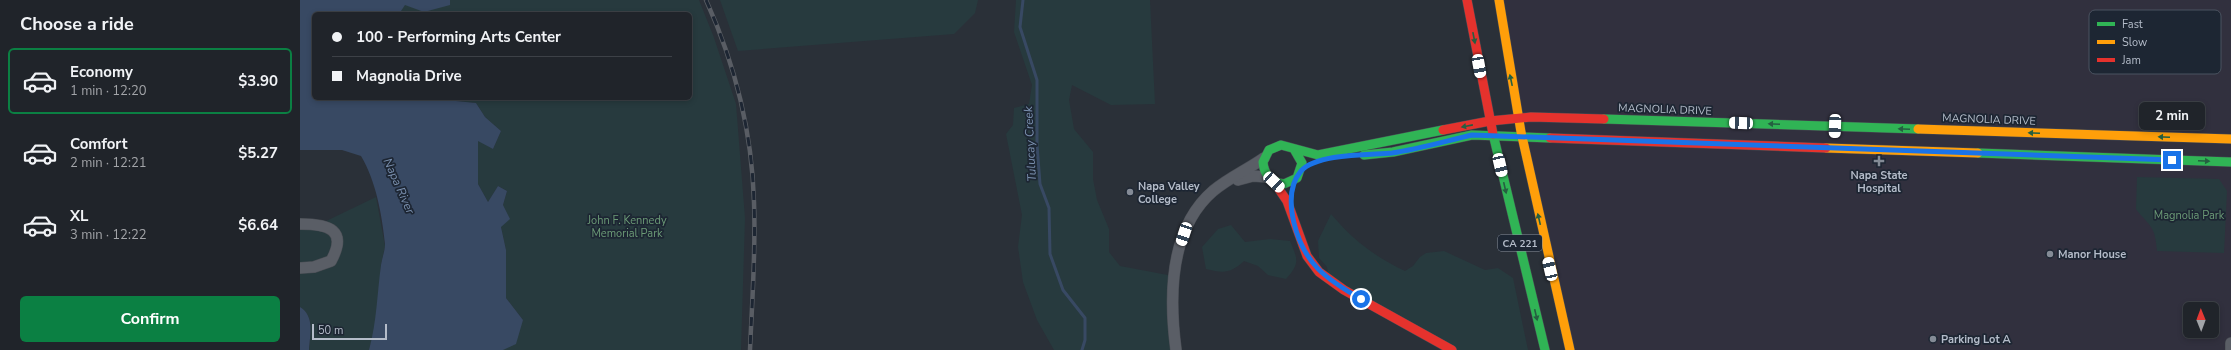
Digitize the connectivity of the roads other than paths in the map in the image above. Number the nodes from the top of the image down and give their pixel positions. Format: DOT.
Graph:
graph roads {
  1 [pos="1467,0"];
  2 [pos="1499,0"];
  3 [pos="1519,118"];
  4 [pos="1490,121"];
  5 [pos="1580,129"];
  6 [pos="1493,137"];
  7 [pos="1522,137"];
  8 [pos="1809,137"];
  9 [pos="1835,138"];
  10 [pos="2231,139"];
  11 [pos="1294,149"];
  12 [pos="1264,158"];
  13 [pos="2231,162"];
  14 [pos="1299,174"];
  15 [pos="1270,180"];
  16 [pos="1221,186"];
  17 [pos="1292,216"];
  18 [pos="300,224"];
  19 [pos="300,268"];
  20 [pos="2231,343"];
  21 [pos="1176,350"];
  22 [pos="1452,350"];
  23 [pos="1545,350"];
  24 [pos="1570,350"];
  25 [pos="2231,350"];
  1 -- 4 [label="street, CA 221, one-way"];
  3 -- 2 [label="street, CA 221, one-way"];
  3 -- 4 [label="street, MAGNOLIA DRIVE"];
  3 -- 5 [label="street, MAGNOLIA DRIVE"];
  3 -- 7 [label="street, CA 221"];
  4 -- 6 [label="street, CA 221"];
  4 -- 11 [label="street, MAGNOLIA DRIVE, one-way"];
  5 -- 7 [label="street, MAGNOLIA DRIVE"];
  8 -- 5 [label="street, MAGNOLIA DRIVE, one-way"];
  5 -- 8 [label="street, MAGNOLIA DRIVE"];
  6 -- 7 [label="street, MAGNOLIA DRIVE"];
  6 -- 14 [label="street, MAGNOLIA DRIVE"];
  6 -- 23 [label="street, CA 221, one-way"];
  24 -- 7 [label="street, CA 221, one-way"];
  8 -- 9 [label="street, MAGNOLIA DRIVE"];
  8 -- 9 [label="street, MAGNOLIA DRIVE"];
  10 -- 9 [label="street, MAGNOLIA DRIVE, one-way"];
  9 -- 13 [label="street, MAGNOLIA DRIVE, one-way"];
  11 -- 12 [label="street, MAGNOLIA DRIVE"];
  11 -- 14 [label="street"];
  12 -- 15 [label="street"];
  12 -- 16 [label="street"];
  14 -- 15 [label="street, MAGNOLIA DRIVE"];
  14 -- 17 [label="street"];
  15 -- 16 [label="street"];
  15 -- 17 [label="street"];
  16 -- 21 [label="street"];
  17 -- 22 [label="street"];
  18 -- 19 [label="street"];
  20 -- 25 [label="street"];
}
